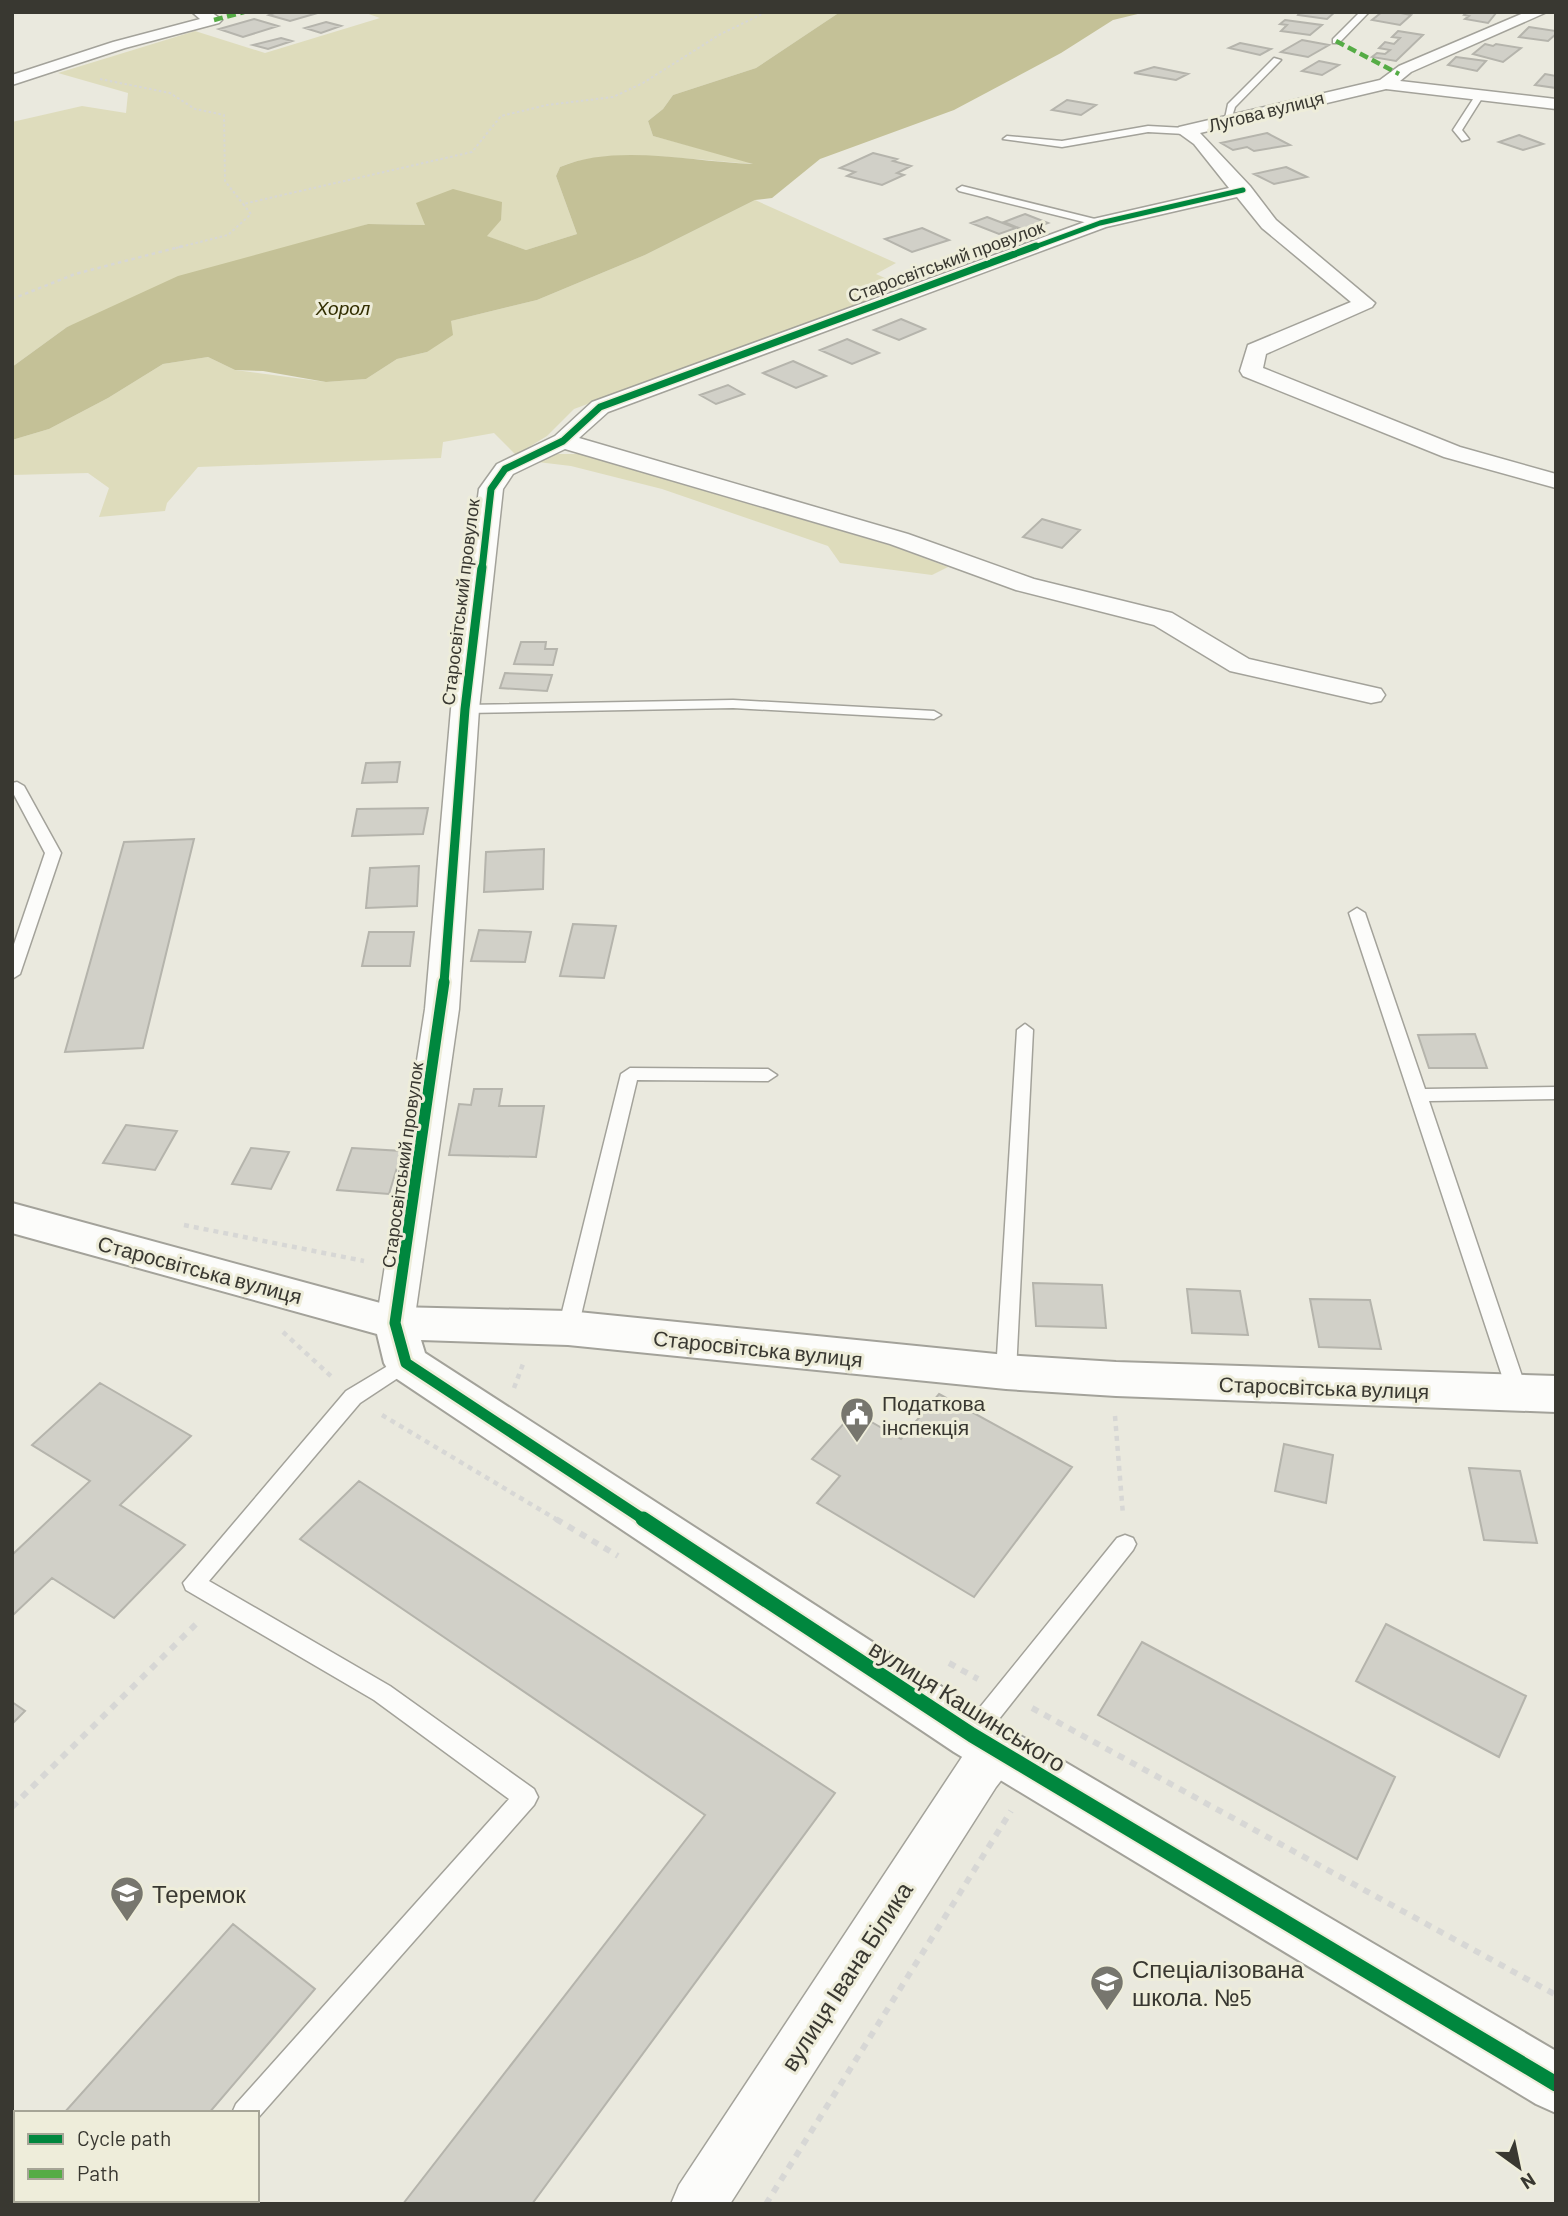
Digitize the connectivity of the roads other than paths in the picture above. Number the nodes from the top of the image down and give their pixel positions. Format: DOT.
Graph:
graph roads {
  1 [pos="199,12"];
  2 [pos="1365,12"];
  3 [pos="1540,12"];
  4 [pos="1336,41"];
  5 [pos="1277,60"];
  6 [pos="12,80"];
  7 [pos="1386,84"];
  8 [pos="1480,95"];
  9 [pos="1556,104"];
  10 [pos="1227,121"];
  11 [pos="1185,131"];
  12 [pos="1007,139"];
  13 [pos="1465,139"];
  14 [pos="962,190"];
  15 [pos="1242,190"];
  16 [pos="1100,223"];
  17 [pos="563,441"];
  18 [pos="1556,481"];
  19 [pos="1371,695"];
  20 [pos="465,709"];
  21 [pos="934,715"];
  22 [pos="17,786"];
  23 [pos="1357,913"];
  24 [pos="12,974"];
  25 [pos="1024,1030"];
  26 [pos="768,1075"];
  27 [pos="1556,1093"];
  28 [pos="1418,1095"];
  29 [pos="12,1218"];
  30 [pos="568,1328"];
  31 [pos="401,1343"];
  32 [pos="1006,1372"];
  33 [pos="1537,1394"];
  34 [pos="1125,1544"];
  35 [pos="985,1742"];
  36 [pos="1556,2084"];
  37 [pos="247,2111"];
  38 [pos="698,2204"];
  1 -- 6 [label="street"];
  2 -- 4 [label="lane"];
  3 -- 7 [label="street"];
  5 -- 10 [label="lane"];
  7 -- 8 [label="street, Лугова вулиця"];
  7 -- 10 [label="street, Лугова вулиця"];
  8 -- 9 [label="street, Лугова вулиця"];
  8 -- 13 [label="lane"];
  10 -- 11 [label="street, Лугова вулиця"];
  11 -- 12 [label="lane"];
  11 -- 15 [label="street, Лугова вулиця"];
  14 -- 16 [label="lane"];
  15 -- 16 [label="street, Старосвітський провулок"];
  15 -- 18 [label="street, Лугова вулиця"];
  16 -- 17 [label="street, Старосвітський провулок"];
  17 -- 19 [label="street"];
  17 -- 20 [label="street, Старосвітський провулок"];
  20 -- 21 [label="lane"];
  20 -- 31 [label="street, Старосвітський провулок"];
  22 -- 24 [label="lane"];
  23 -- 28 [label="lane, Старосвітська вулиця"];
  25 -- 32 [label="lane"];
  26 -- 30 [label="lane"];
  27 -- 28 [label="lane"];
  28 -- 33 [label="lane, Старосвітська вулиця"];
  29 -- 31 [label="street, Старосвітська вулиця"];
  30 -- 31 [label="street, Старосвітська вулиця"];
  30 -- 32 [label="street, Старосвітська вулиця"];
  31 -- 35 [label="street, вулиця Кашинського"];
  31 -- 37 [label="lane"];
  32 -- 33 [label="street, Старосвітська вулиця"];
  34 -- 35 [label="lane"];
  35 -- 36 [label="street, вулиця Кашинського"];
  35 -- 38 [label="street, вулиця Івана Білика"];
}
